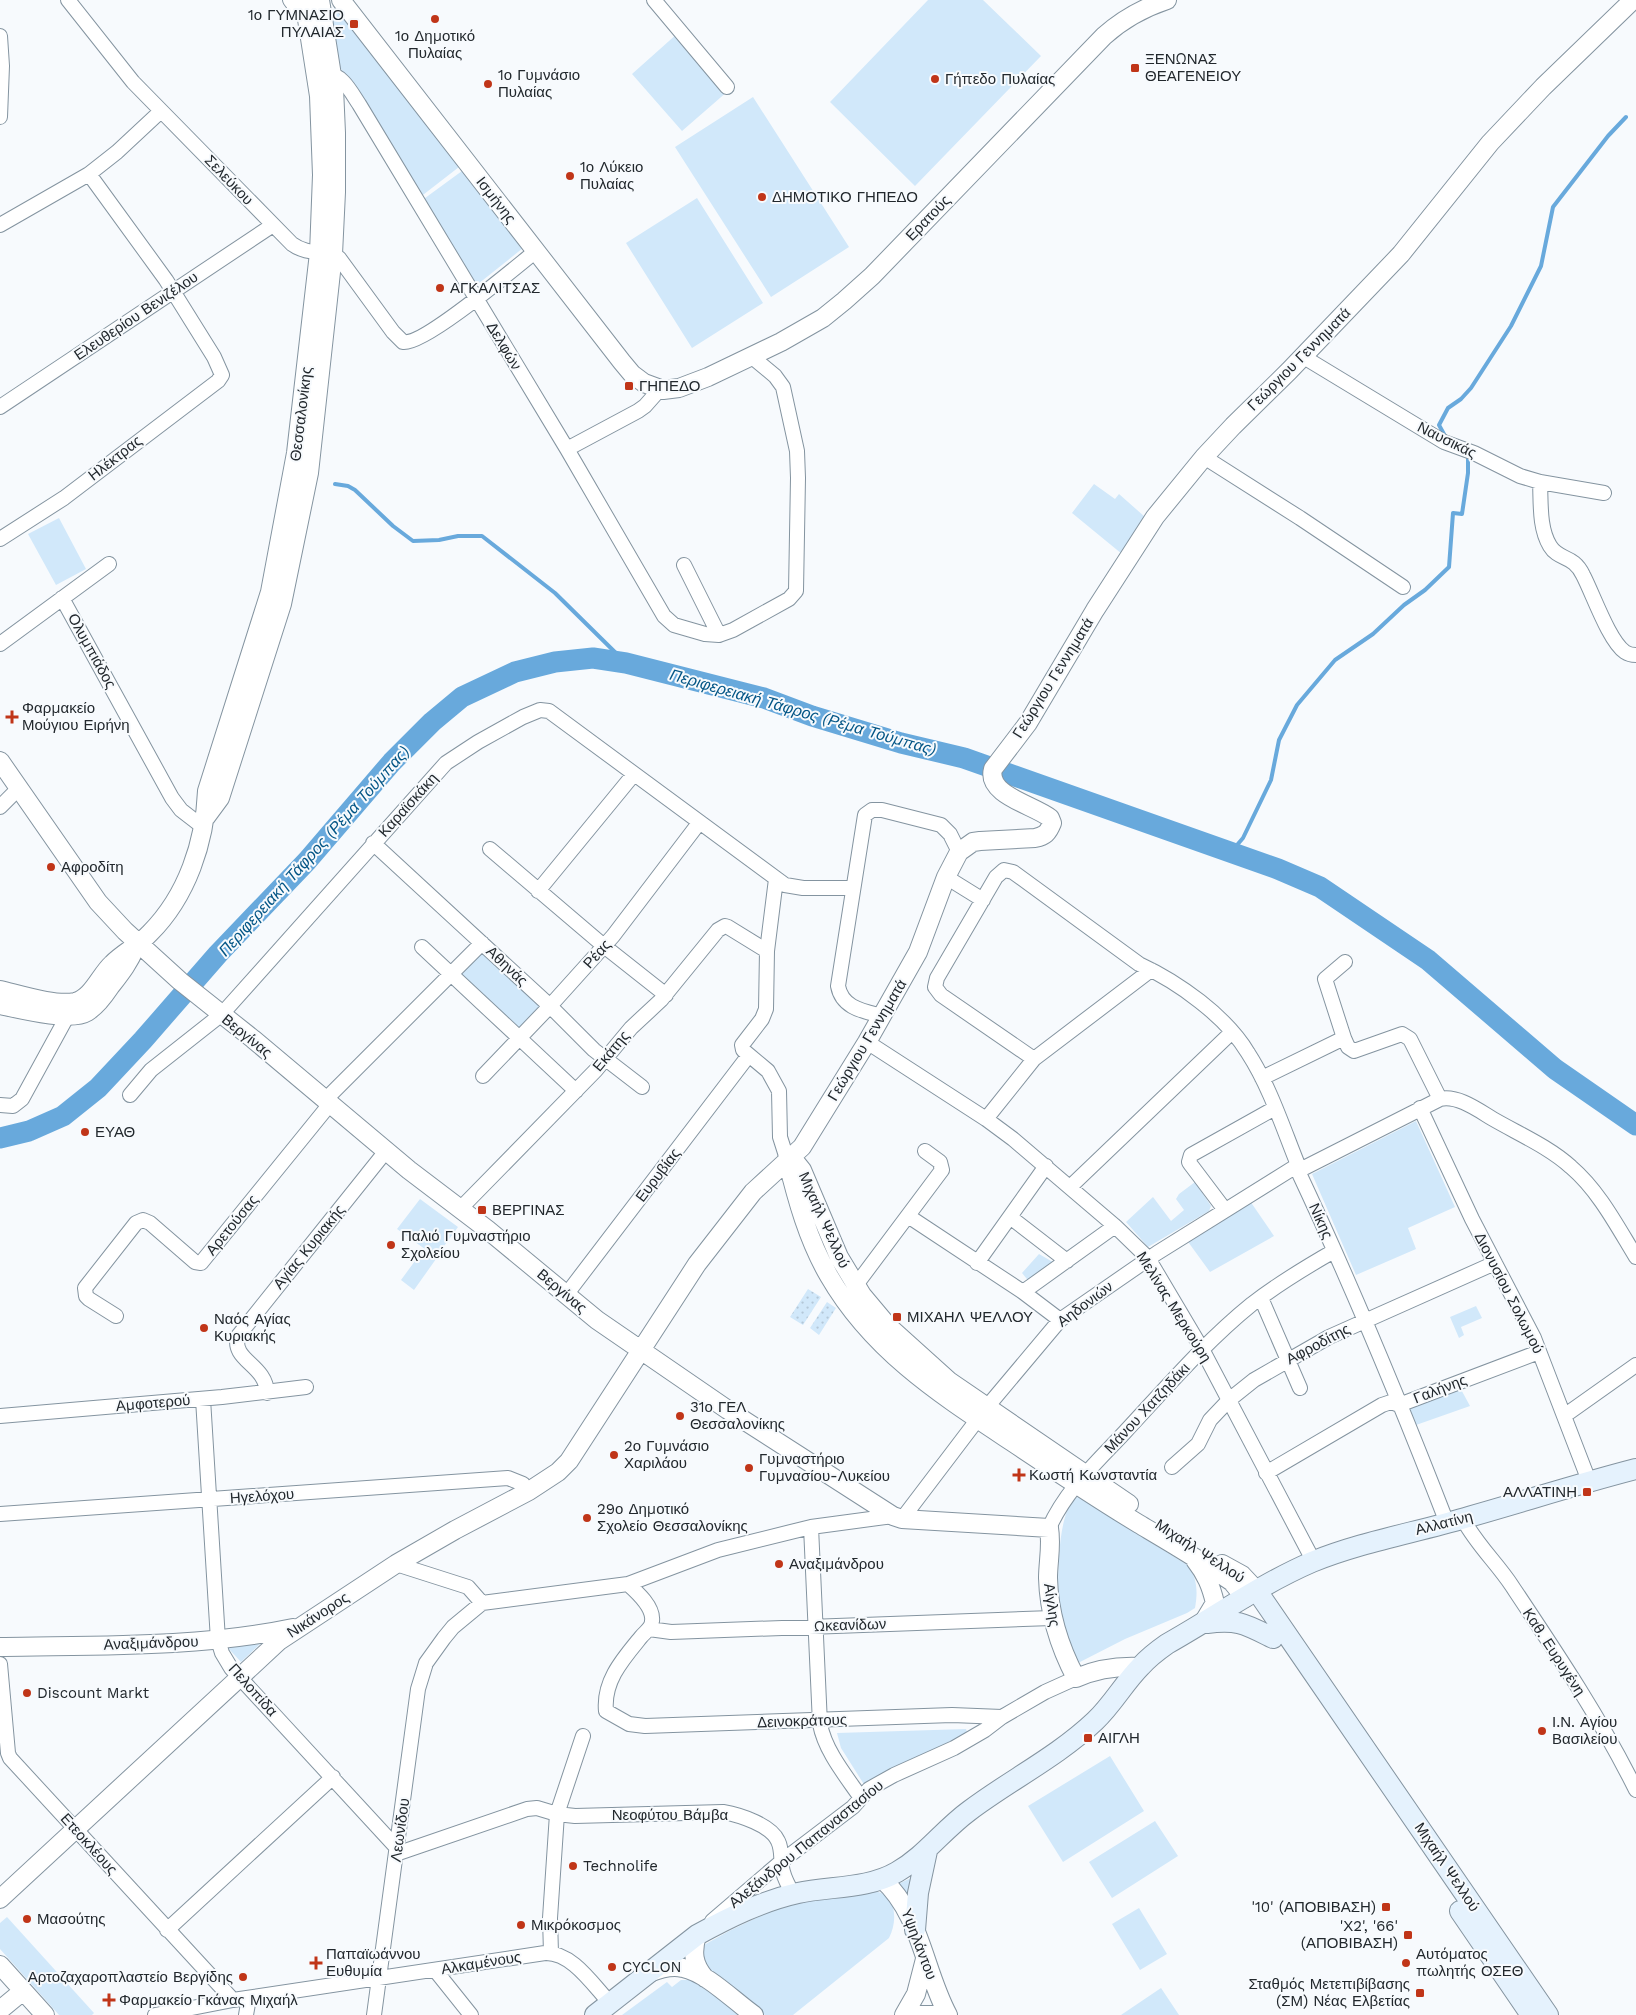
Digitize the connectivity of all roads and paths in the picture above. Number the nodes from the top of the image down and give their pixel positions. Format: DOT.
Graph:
graph roads {
  1 [pos="68,0"];
  2 [pos="290,0"];
  3 [pos="654,0"];
  4 [pos="1167,0"];
  5 [pos="1633,0"];
  6 [pos="342,2"];
  7 [pos="313,8"];
  8 [pos="0,36"];
  9 [pos="324,75"];
  10 [pos="728,87"];
  11 [pos="161,111"];
  12 [pos="0,118"];
  13 [pos="89,174"];
  14 [pos="0,225"];
  15 [pos="273,225"];
  16 [pos="536,251"];
  17 [pos="326,254"];
  18 [pos="173,292"];
  19 [pos="476,299"];
  20 [pos="751,356"];
  21 [pos="1302,356"];
  22 [pos="660,389"];
  23 [pos="0,407"];
  24 [pos="567,449"];
  25 [pos="1204,458"];
  26 [pos="1540,482"];
  27 [pos="1604,493"];
  28 [pos="0,539"];
  29 [pos="109,564"];
  30 [pos="684,565"];
  31 [pos="1403,587"];
  32 [pos="62,598"];
  33 [pos="719,634"];
  34 [pos="0,644"];
  35 [pos="1636,655"];
  36 [pos="0,761"];
  37 [pos="634,774"];
  38 [pos="19,788"];
  39 [pos="0,807"];
  40 [pos="205,822"];
  41 [pos="699,823"];
  42 [pos="373,843"];
  43 [pos="490,849"];
  44 [pos="959,852"];
  45 [pos="946,877"];
  46 [pos="776,879"];
  47 [pos="853,888"];
  48 [pos="538,891"];
  49 [pos="983,900"];
  50 [pos="482,943"];
  51 [pos="137,946"];
  52 [pos="604,946"];
  53 [pos="422,947"];
  54 [pos="768,951"];
  55 [pos="1345,962"];
  56 [pos="1145,967"];
  57 [pos="451,974"];
  58 [pos="0,990"];
  59 [pos="666,995"];
  60 [pos="0,1005"];
  61 [pos="550,1006"];
  62 [pos="222,1014"];
  63 [pos="68,1015"];
  64 [pos="882,1016"];
  65 [pos="1232,1032"];
  66 [pos="520,1038"];
  67 [pos="1344,1038"];
  68 [pos="867,1042"];
  69 [pos="749,1055"];
  70 [pos="606,1059"];
  71 [pos="1034,1059"];
  72 [pos="483,1076"];
  73 [pos="1262,1078"];
  74 [pos="642,1087"];
  75 [pos="576,1090"];
  76 [pos="130,1095"];
  77 [pos="1440,1099"];
  78 [pos="327,1102"];
  79 [pos="0,1105"];
  80 [pos="1275,1108"];
  81 [pos="1420,1108"];
  82 [pos="986,1119"];
  83 [pos="386,1151"];
  84 [pos="925,1151"];
  85 [pos="787,1159"];
  86 [pos="1046,1166"];
  87 [pos="1298,1168"];
  88 [pos="1070,1187"];
  89 [pos="460,1209"];
  90 [pos="1225,1210"];
  91 [pos="908,1216"];
  92 [pos="1010,1217"];
  93 [pos="1115,1226"];
  94 [pos="1334,1251"];
  95 [pos="1636,1257"];
  96 [pos="1148,1258"];
  97 [pos="1067,1261"];
  98 [pos="977,1263"];
  99 [pos="1495,1263"];
  100 [pos="856,1286"];
  101 [pos="1023,1292"];
  102 [pos="566,1295"];
  103 [pos="1261,1298"];
  104 [pos="116,1316"];
  105 [pos="1060,1320"];
  106 [pos="1364,1321"];
  107 [pos="1202,1350"];
  108 [pos="642,1351"];
  109 [pos="1539,1352"];
  110 [pos="1288,1360"];
  111 [pos="1636,1365"];
  112 [pos="306,1387"];
  113 [pos="1300,1388"];
  114 [pos="267,1392"];
  115 [pos="203,1398"];
  116 [pos="1228,1400"];
  117 [pos="1399,1405"];
  118 [pos="982,1413"];
  119 [pos="0,1416"];
  120 [pos="1564,1416"];
  121 [pos="1172,1467"];
  122 [pos="1636,1469"];
  123 [pos="1266,1473"];
  124 [pos="1081,1479"];
  125 [pos="1589,1481"];
  126 [pos="523,1484"];
  127 [pos="209,1500"];
  128 [pos="0,1514"];
  129 [pos="897,1518"];
  130 [pos="1455,1521"];
  131 [pos="811,1526"];
  132 [pos="1050,1528"];
  133 [pos="1188,1552"];
  134 [pos="1314,1562"];
  135 [pos="396,1564"];
  136 [pos="1228,1567"];
  137 [pos="1281,1577"];
  138 [pos="628,1584"];
  139 [pos="1251,1595"];
  140 [pos="482,1603"];
  141 [pos="1052,1618"];
  142 [pos="1202,1624"];
  143 [pos="815,1626"];
  144 [pos="301,1627"];
  145 [pos="649,1629"];
  146 [pos="1278,1634"];
  147 [pos="218,1640"];
  148 [pos="0,1646"];
  149 [pos="0,1664"];
  150 [pos="1139,1667"];
  151 [pos="240,1677"];
  152 [pos="1076,1678"];
  153 [pos="1002,1717"];
  154 [pos="820,1721"];
  155 [pos="583,1736"];
  156 [pos="5,1759"];
  157 [pos="333,1777"];
  158 [pos="1636,1790"];
  159 [pos="861,1798"];
  160 [pos="555,1813"];
  161 [pos="76,1829"];
  162 [pos="397,1851"];
  163 [pos="927,1851"];
  164 [pos="782,1861"];
  165 [pos="882,1879"];
  166 [pos="793,1894"];
  167 [pos="0,1899"];
  168 [pos="167,1930"];
  169 [pos="915,1930"];
  170 [pos="696,1935"];
  171 [pos="551,1953"];
  172 [pos="925,1958"];
  173 [pos="0,1965"];
  174 [pos="435,1970"];
  175 [pos="646,1974"];
  176 [pos="379,1977"];
  177 [pos="707,1980"];
  178 [pos="23,1990"];
  179 [pos="249,1998"];
  180 [pos="233,2000"];
  181 [pos="602,2009"];
  182 [pos="0,2010"];
  183 [pos="45,2015"];
  184 [pos="155,2015"];
  185 [pos="246,2015"];
  186 [pos="374,2015"];
  187 [pos="471,2015"];
  188 [pos="754,2015"];
  189 [pos="904,2015"];
  190 [pos="917,2015"];
  191 [pos="948,2015"];
  192 [pos="1531,2015"];
  193 [pos="1548,2015"];
  1 -- 11 [label="street, Σελεύκου"];
  2 -- 7 [label="street"];
  3 -- 10 [label="street"];
  4 -- 20 [label="street, Ερατούς"];
  5 -- 21 [label="street, Γεώργιου Γεννηματά"];
  6 -- 7 [label="street"];
  6 -- 16 [label="street, Ισμήνης"];
  7 -- 9 [label="street, Θεσσαλονίκης"];
  8 -- 12 [label="street"];
  9 -- 17 [label="street, Θεσσαλονίκης"];
  9 -- 19 [label="street, Δελφών"];
  11 -- 13 [label="street"];
  11 -- 15 [label="street, Σελεύκου"];
  13 -- 14 [label="street"];
  13 -- 18 [label="street"];
  15 -- 17 [label="street, Σελεύκου"];
  15 -- 18 [label="street, Ελευθερίου Βενιζέλου"];
  16 -- 19 [label="street"];
  16 -- 22 [label="street, Ισμήνης"];
  17 -- 19 [label="street"];
  17 -- 40 [label="street, Θεσσαλονίκης"];
  18 -- 23 [label="street, Ελευθερίου Βενιζέλου"];
  18 -- 28 [label="street, Ηλέκτρας"];
  19 -- 24 [label="street, Δελφών"];
  20 -- 22 [label="street, Ερατούς"];
  20 -- 33 [label="street"];
  21 -- 25 [label="street, Γεώργιου Γεννηματά"];
  21 -- 26 [label="street, Ναυσικάς"];
  22 -- 24 [label="street"];
  24 -- 33 [label="street, Δελφών"];
  25 -- 31 [label="street"];
  25 -- 44 [label="street, Γεώργιου Γεννηματά"];
  26 -- 27 [label="street, Ναυσικάς"];
  26 -- 35 [label="street"];
  29 -- 32 [label="street"];
  30 -- 33 [label="street"];
  32 -- 34 [label="street"];
  32 -- 40 [label="street, Ολυμπιάδος"];
  36 -- 38 [label="street, Βεργίνας"];
  37 -- 41 [label="street, Καραϊσκάκη"];
  37 -- 42 [label="street, Καραϊσκάκη"];
  37 -- 48 [label="street"];
  38 -- 39 [label="street"];
  38 -- 51 [label="street, Βεργίνας"];
  40 -- 51 [label="street, Θεσσαλονίκης"];
  41 -- 46 [label="street, Καραϊσκάκη"];
  41 -- 52 [label="street, Ρέας"];
  42 -- 50 [label="street, Αθηνάς"];
  42 -- 62 [label="street, Καραϊσκάκη"];
  43 -- 48 [label="street"];
  44 -- 45 [label="street, Γεώργιου Γεννηματά"];
  44 -- 47 [label="street"];
  45 -- 49 [label="street"];
  45 -- 64 [label="street, Γεώργιου Γεννηματά"];
  46 -- 47 [label="street, Καραϊσκάκη"];
  46 -- 54 [label="street"];
  47 -- 64 [label="street"];
  48 -- 52 [label="street"];
  49 -- 56 [label="street, Νίκης"];
  49 -- 71 [label="street, Νίκης"];
  50 -- 57 [label="street"];
  50 -- 61 [label="street, Αθηνάς"];
  51 -- 58 [label="street"];
  51 -- 62 [label="street, Βεργίνας"];
  51 -- 63 [label="street"];
  52 -- 59 [label="street"];
  52 -- 61 [label="street, Ρέας"];
  53 -- 57 [label="street"];
  54 -- 59 [label="street, Εκάτης"];
  54 -- 69 [label="street"];
  55 -- 67 [label="street"];
  56 -- 65 [label="street, Νίκης"];
  56 -- 71 [label="street"];
  57 -- 66 [label="street"];
  57 -- 78 [label="street"];
  59 -- 70 [label="street, Εκάτης"];
  60 -- 63 [label="street"];
  61 -- 66 [label="street, Ρέας"];
  61 -- 70 [label="street, Αθηνάς"];
  62 -- 76 [label="street, Καραϊσκάκη"];
  62 -- 78 [label="street, Βεργίνας"];
  63 -- 79 [label="street"];
  64 -- 68 [label="street, Γεώργιου Γεννηματά"];
  65 -- 73 [label="street, Νίκης"];
  65 -- 88 [label="street"];
  66 -- 72 [label="street, Ρέας"];
  66 -- 75 [label="street"];
  67 -- 73 [label="street"];
  67 -- 77 [label="street"];
  68 -- 82 [label="street, Μελίνας Μερκούρη"];
  68 -- 85 [label="street, Γεώργιου Γεννηματά"];
  69 -- 85 [label="street, Μιχαήλ Ψελλού"];
  69 -- 102 [label="street, Ευρυβίας"];
  70 -- 74 [label="street, Αθηνάς"];
  70 -- 75 [label="street, Εκάτης"];
  71 -- 82 [label="street"];
  73 -- 80 [label="street, Νίκης"];
  75 -- 89 [label="street, Εκάτης"];
  77 -- 81 [label="street, Αηδονιών"];
  77 -- 95 [label="street"];
  78 -- 83 [label="street, Βεργίνας"];
  78 -- 104 [label="street, Αρετούσας"];
  80 -- 87 [label="street, Νίκης"];
  80 -- 90 [label="street"];
  81 -- 87 [label="street, Αηδονιών"];
  81 -- 99 [label="street, Διονυσίου Σολωμού"];
  82 -- 86 [label="street, Μελίνας Μερκούρη"];
  83 -- 89 [label="street, Βεργίνας"];
  83 -- 114 [label="street, Αγίας Κυριακής"];
  84 -- 91 [label="street"];
  85 -- 100 [label="street, Μιχαήλ Ψελλού"];
  85 -- 108 [label="street, Γεώργιου Γεννηματά"];
  85 -- 118 [label="street, Μιχαήλ Ψελλού"];
  86 -- 88 [label="street, Μελίνας Μερκούρη"];
  86 -- 92 [label="street"];
  87 -- 90 [label="street, Αηδονιών"];
  87 -- 94 [label="street, Νίκης"];
  88 -- 93 [label="street, Μελίνας Μερκούρη"];
  89 -- 102 [label="street, Βεργίνας"];
  90 -- 96 [label="street, Αηδονιών"];
  91 -- 98 [label="street"];
  91 -- 100 [label="street"];
  92 -- 97 [label="street"];
  92 -- 98 [label="street"];
  93 -- 96 [label="street, Μελίνας Μερκούρη"];
  93 -- 97 [label="street"];
  94 -- 103 [label="street, Μάνου Χατζηδάκι"];
  94 -- 106 [label="street, Νίκης"];
  96 -- 105 [label="street, Αηδονιών"];
  96 -- 107 [label="street, Μελίνας Μερκούρη"];
  97 -- 101 [label="street"];
  98 -- 101 [label="street"];
  99 -- 106 [label="street, Αφροδίτης"];
  99 -- 109 [label="street, Διονυσίου Σολωμού"];
  100 -- 118 [label="street, Μιχαήλ Ψελλού"];
  101 -- 105 [label="street"];
  102 -- 108 [label="street, Βεργίνας"];
  103 -- 107 [label="street, Μάνου Χατζηδάκι"];
  103 -- 110 [label="street"];
  105 -- 118 [label="street, Αηδονιών"];
  106 -- 110 [label="street, Αφροδίτης"];
  106 -- 117 [label="street, Νίκης"];
  107 -- 116 [label="street, Μελίνας Μερκούρη"];
  107 -- 124 [label="street, Μάνου Χατζηδάκι"];
  108 -- 129 [label="street, Βεργίνας"];
  108 -- 135 [label="street, Νικάνορος"];
  109 -- 117 [label="street, Γαλήνης"];
  109 -- 120 [label="street, Διονυσίου Σολωμού"];
  110 -- 113 [label="street"];
  110 -- 116 [label="street, Αφροδίτης"];
  111 -- 120 [label="street"];
  112 -- 114 [label="street, Αμφοτερού"];
  114 -- 115 [label="street, Αμφοτερού"];
  115 -- 119 [label="street, Αμφοτερού"];
  115 -- 127 [label="street, Πελοπίδα"];
  116 -- 121 [label="street, Αφροδίτης"];
  116 -- 123 [label="street, Μελίνας Μερκούρη"];
  117 -- 123 [label="street, Γαλήνης"];
  117 -- 130 [label="street, Νίκης"];
  118 -- 124 [label="street, Μιχαήλ Ψελλού"];
  118 -- 129 [label="street, Αηδονιών"];
  120 -- 125 [label="street, Διονυσίου Σολωμού"];
  122 -- 125 [label="main road, Αλλατίνη"];
  123 -- 134 [label="street, Μελίνας Μερκούρη"];
  124 -- 132 [label="street, Μάνου Χατζηδάκι"];
  124 -- 133 [label="street, Μιχαήλ Ψελλού"];
  124 -- 136 [label="street, Μιχαήλ Ψελλού"];
  125 -- 130 [label="main road, Αλλατίνη"];
  126 -- 127 [label="street, Ηγελόχου"];
  127 -- 128 [label="street, Ηγελόχου"];
  127 -- 147 [label="street, Πελοπίδα"];
  129 -- 131 [label="street"];
  129 -- 132 [label="street"];
  130 -- 134 [label="main road, Αλλατίνη"];
  130 -- 158 [label="street, Καθ. Ευρυγένη"];
  131 -- 138 [label="street"];
  131 -- 143 [label="street"];
  132 -- 141 [label="street, Αίγλης"];
  133 -- 139 [label="street, Μιχαήλ Ψελλού"];
  133 -- 142 [label="street"];
  134 -- 137 [label="main road, Αλλατίνη"];
  135 -- 140 [label="street"];
  135 -- 144 [label="street, Νικάνορος"];
  136 -- 137 [label="street"];
  136 -- 139 [label="street, Μιχαήλ Ψελλού"];
  137 -- 139 [label="main road, Αλλατίνη"];
  137 -- 146 [label="main road"];
  138 -- 140 [label="street"];
  138 -- 145 [label="street"];
  139 -- 142 [label="main road, Αλεξάνδρου Παπαναστασίου"];
  139 -- 146 [label="main road, Μιχαήλ Ψελλού"];
  140 -- 162 [label="street, Λεωνίδου"];
  141 -- 143 [label="street, Ωκεανίδων"];
  141 -- 152 [label="street, Αίγλης"];
  142 -- 146 [label="main road"];
  142 -- 150 [label="main road, Αλεξάνδρου Παπαναστασίου"];
  143 -- 145 [label="street, Ωκεανίδων"];
  143 -- 154 [label="street"];
  144 -- 147 [label="street, Αναξιμάνδρου"];
  144 -- 151 [label="street, Νικάνορος"];
  145 -- 154 [label="street, Δεινοκράτους"];
  146 -- 192 [label="main road, Μιχαήλ Ψελλού"];
  146 -- 193 [label="main road, Μιχαήλ Ψελλού"];
  147 -- 148 [label="street, Αναξιμάνδρου"];
  147 -- 151 [label="street, Πελοπίδα"];
  149 -- 156 [label="street, Ετεοκλέους"];
  150 -- 152 [label="street, Αλεξάνδρου Παπαναστασίου"];
  150 -- 163 [label="main road, Αλεξάνδρου Παπαναστασίου"];
  151 -- 157 [label="street, Πελοπίδα"];
  151 -- 161 [label="street, Νικάνορος"];
  152 -- 153 [label="street, Αλεξάνδρου Παπαναστασίου"];
  153 -- 154 [label="street, Δεινοκράτους"];
  153 -- 159 [label="street, Αλεξάνδρου Παπαναστασίου"];
  154 -- 159 [label="street"];
  155 -- 160 [label="street"];
  156 -- 161 [label="street, Ετεοκλέους"];
  157 -- 162 [label="street, Πελοπίδα"];
  157 -- 168 [label="street"];
  159 -- 164 [label="street, Αλεξάνδρου Παπαναστασίου"];
  160 -- 162 [label="street, Νεοφύτου Βάμβα"];
  160 -- 164 [label="street, Νεοφύτου Βάμβα"];
  160 -- 171 [label="street"];
  161 -- 167 [label="street, Νικάνορος"];
  161 -- 168 [label="street, Ετεοκλέους"];
  162 -- 176 [label="street, Λεωνίδου"];
  163 -- 165 [label="main road, Αλεξάνδρου Παπαναστασίου"];
  163 -- 169 [label="main road"];
  164 -- 166 [label="street, Νεοφύτου Βάμβα"];
  164 -- 170 [label="street, Αλεξάνδρου Παπαναστασίου"];
  165 -- 166 [label="main road, Αλεξάνδρου Παπαναστασίου"];
  165 -- 169 [label="street, Υψηλάντου"];
  166 -- 170 [label="main road, Αλεξάνδρου Παπαναστασίου"];
  168 -- 180 [label="street, Ετεοκλέους"];
  169 -- 172 [label="street, Υψηλάντου"];
  170 -- 175 [label="main road, Αλεξάνδρου Παπαναστασίου"];
  170 -- 177 [label="street"];
  171 -- 174 [label="street, Αλκαμένους"];
  171 -- 181 [label="street"];
  172 -- 189 [label="street"];
  172 -- 191 [label="street, Υψηλάντου"];
  173 -- 178 [label="street"];
  174 -- 176 [label="street, Αλκαμένους"];
  174 -- 187 [label="street"];
  175 -- 177 [label="street"];
  175 -- 181 [label="main road, Αλεξάνδρου Παπαναστασίου"];
  176 -- 179 [label="street, Αλκαμένους"];
  176 -- 186 [label="street, Λεωνίδου"];
  177 -- 188 [label="street"];
  178 -- 182 [label="street"];
  178 -- 183 [label="street"];
  179 -- 180 [label="street, Αλκαμένους"];
  179 -- 185 [label="street"];
  180 -- 184 [label="street, Αλκαμένους"];
  190 -- 191 [label="street"];
}
